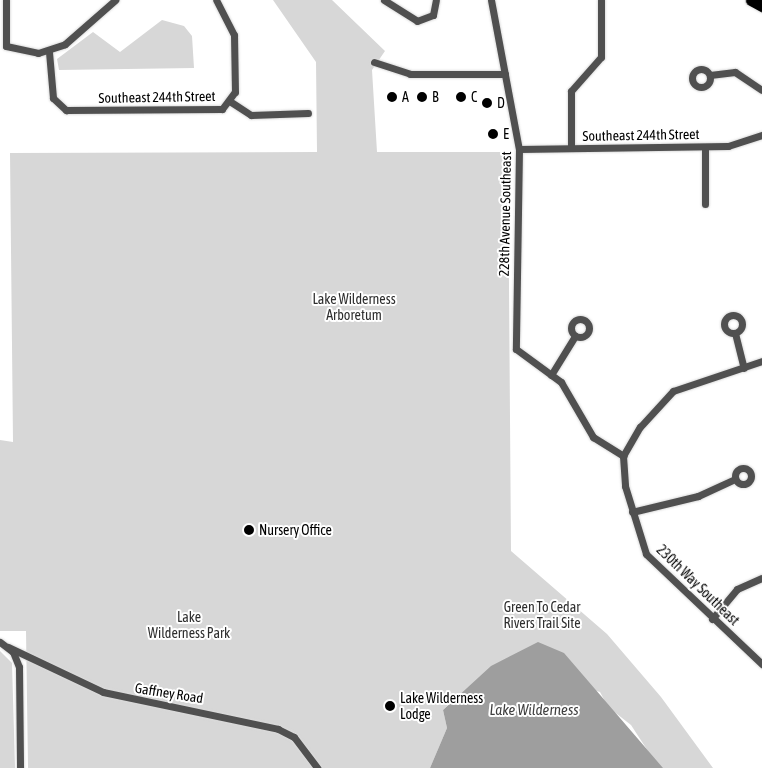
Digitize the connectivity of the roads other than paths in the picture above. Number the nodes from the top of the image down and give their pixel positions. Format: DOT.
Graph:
graph roads {
  1 [pos="6,0"];
  2 [pos="115,0"];
  3 [pos="216,0"];
  4 [pos="384,0"];
  5 [pos="436,0"];
  6 [pos="491,0"];
  7 [pos="601,0"];
  8 [pos="751,0"];
  9 [pos="762,6"];
  10 [pos="49,52"];
  11 [pos="374,62"];
  12 [pos="505,74"];
  13 [pos="710,75"];
  14 [pos="762,90"];
  15 [pos="231,102"];
  16 [pos="308,114"];
  17 [pos="762,135"];
  18 [pos="705,147"];
  19 [pos="571,148"];
  20 [pos="519,149"];
  21 [pos="705,204"];
  22 [pos="735,333"];
  23 [pos="575,336"];
  24 [pos="762,361"];
  25 [pos="744,368"];
  26 [pos="551,375"];
  27 [pos="622,456"];
  28 [pos="735,479"];
  29 [pos="632,512"];
  30 [pos="762,578"];
  31 [pos="712,619"];
  32 [pos="0,642"];
  33 [pos="8,647"];
  34 [pos="762,664"];
  35 [pos="20,768"];
  36 [pos="317,768"];
  1 -- 10 [label="street"];
  2 -- 10 [label="street"];
  3 -- 15 [label="street"];
  4 -- 5 [label="street"];
  6 -- 12 [label="street, 228th Avenue Southeast"];
  7 -- 19 [label="street"];
  8 -- 9 [label="main road"];
  10 -- 15 [label="street, Southeast 244th Street"];
  11 -- 12 [label="street"];
  12 -- 20 [label="street, 228th Avenue Southeast"];
  13 -- 14 [label="street"];
  15 -- 16 [label="street, Southeast 244th Street"];
  17 -- 18 [label="street, Southeast 244th Street"];
  18 -- 19 [label="street, Southeast 244th Street"];
  18 -- 21 [label="street"];
  19 -- 20 [label="street, Southeast 244th Street"];
  20 -- 26 [label="street, 228th Avenue Southeast"];
  22 -- 25 [label="street"];
  23 -- 26 [label="street"];
  24 -- 25 [label="street"];
  25 -- 27 [label="street"];
  26 -- 27 [label="street"];
  27 -- 29 [label="street, 230th Way Southeast"];
  28 -- 29 [label="street"];
  29 -- 31 [label="street, 230th Way Southeast"];
  30 -- 31 [label="street"];
  31 -- 34 [label="street, 230th Way Southeast"];
  32 -- 33 [label="street, Gaffney Road"];
  33 -- 35 [label="street"];
  33 -- 36 [label="street, Gaffney Road"];
}
